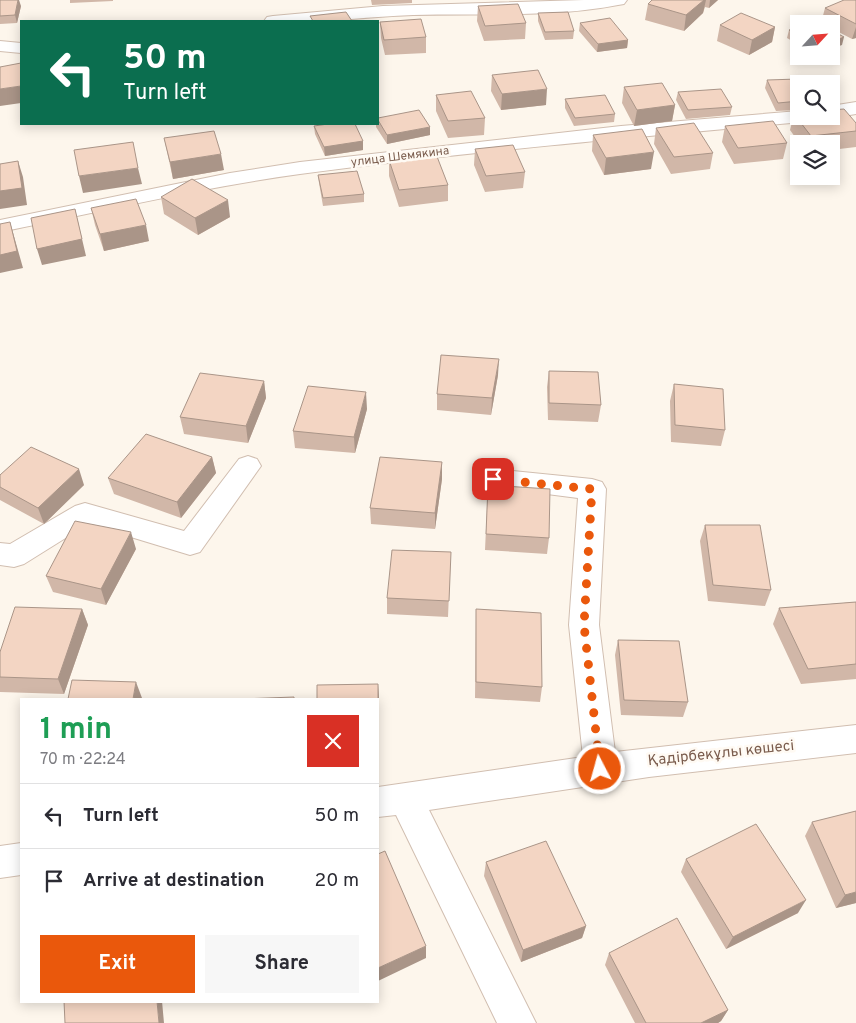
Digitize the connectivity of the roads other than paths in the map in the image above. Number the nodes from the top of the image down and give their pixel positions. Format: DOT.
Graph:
graph roads {
  1 [pos="618,0"];
  2 [pos="280,20"];
  3 [pos="0,46"];
  4 [pos="20,48"];
  5 [pos="856,108"];
  6 [pos="840,111"];
  7 [pos="790,117"];
  8 [pos="0,226"];
  9 [pos="248,466"];
  10 [pos="493,479"];
  11 [pos="0,554"];
  12 [pos="856,739"];
  13 [pos="600,769"];
  14 [pos="391,799"];
  15 [pos="20,859"];
  16 [pos="0,862"];
  17 [pos="517,1023"];
  1 -- 2 [label="street"];
  3 -- 4 [label="street"];
  5 -- 6 [label="street"];
  7 -- 8 [label="street, улица Шемякина"];
  9 -- 11 [label="street"];
  10 -- 13 [label="street"];
  12 -- 13 [label="street, Қадірбекұлы көшесі"];
  13 -- 14 [label="street, Қадірбекұлы көшесі"];
  14 -- 17 [label="street"];
  15 -- 16 [label="street"];
}
